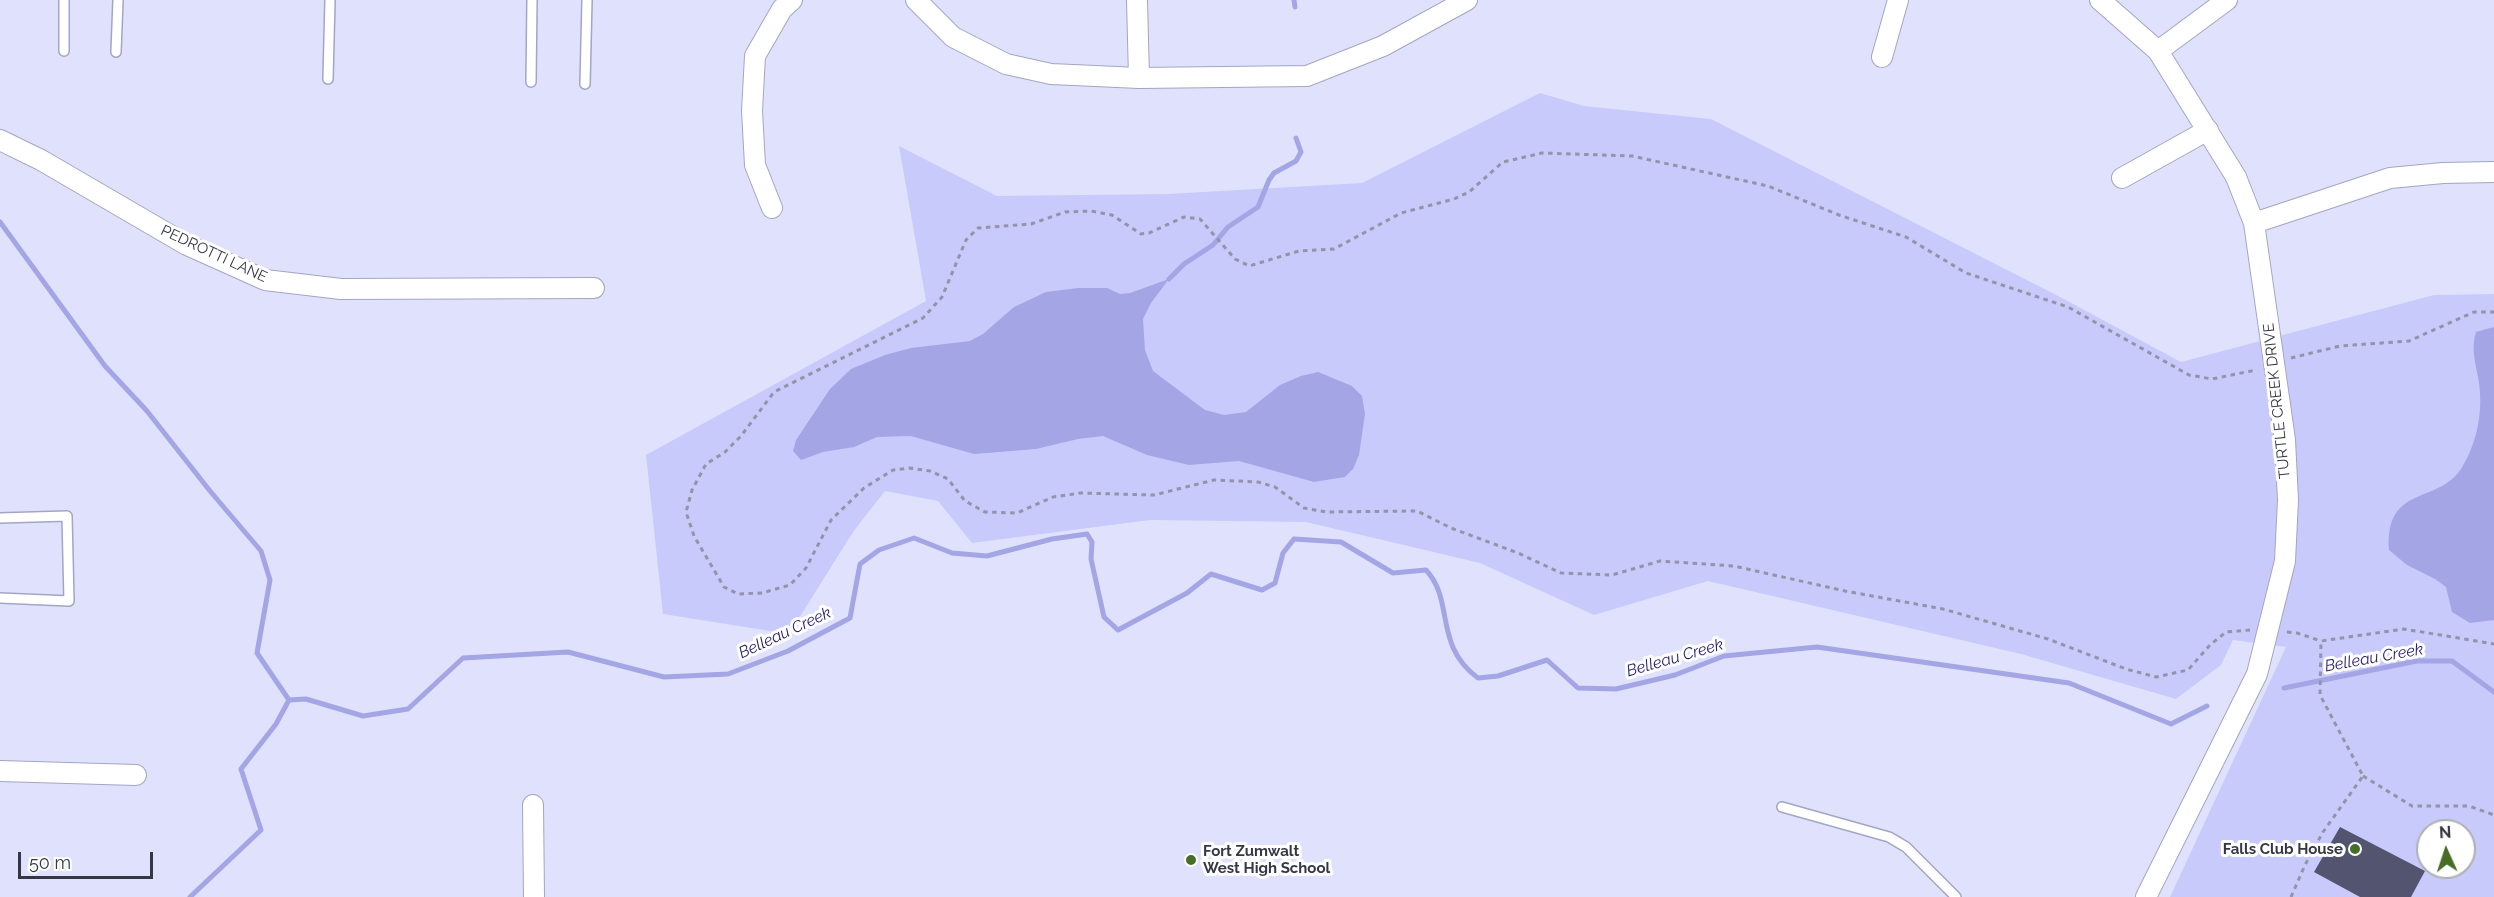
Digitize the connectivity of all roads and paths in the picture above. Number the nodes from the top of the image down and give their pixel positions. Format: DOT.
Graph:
graph roads {
  1 [pos="64,0"];
  2 [pos="118,0"];
  3 [pos="330,0"];
  4 [pos="532,0"];
  5 [pos="587,0"];
  6 [pos="792,0"];
  7 [pos="916,0"];
  8 [pos="1137,0"];
  9 [pos="1467,0"];
  10 [pos="1898,0"];
  11 [pos="2100,0"];
  12 [pos="2227,0"];
  13 [pos="64,51"];
  14 [pos="2158,51"];
  15 [pos="116,52"];
  16 [pos="1882,57"];
  17 [pos="1139,78"];
  18 [pos="328,79"];
  19 [pos="531,82"];
  20 [pos="585,84"];
  21 [pos="2208,130"];
  22 [pos="0,140"];
  23 [pos="2494,172"];
  24 [pos="2122,178"];
  25 [pos="772,208"];
  26 [pos="2254,223"];
  27 [pos="594,288"];
  28 [pos="2494,312"];
  29 [pos="2274,364"];
  30 [pos="0,518"];
  31 [pos="0,598"];
  32 [pos="2269,631"];
  33 [pos="2321,641"];
  34 [pos="2494,644"];
  35 [pos="0,771"];
  36 [pos="136,775"];
  37 [pos="2364,776"];
  38 [pos="533,805"];
  39 [pos="1782,807"];
  40 [pos="2494,815"];
  41 [pos="534,897"];
  42 [pos="1956,897"];
  43 [pos="2146,897"];
  44 [pos="2291,897"];
  1 -- 13 [label="lane"];
  2 -- 15 [label="lane"];
  3 -- 18 [label="lane"];
  4 -- 19 [label="lane"];
  5 -- 20 [label="lane"];
  6 -- 25 [label="street"];
  7 -- 17 [label="street"];
  8 -- 17 [label="street"];
  9 -- 17 [label="street"];
  10 -- 16 [label="street"];
  11 -- 14 [label="street, TURTLE CREEK DRIVE"];
  12 -- 14 [label="street"];
  14 -- 21 [label="street, TURTLE CREEK DRIVE"];
  21 -- 24 [label="street"];
  21 -- 26 [label="street, TURTLE CREEK DRIVE"];
  22 -- 27 [label="street, PEDROTTI LANE"];
  23 -- 26 [label="street"];
  26 -- 29 [label="street, TURTLE CREEK DRIVE"];
  28 -- 29 [label="path"];
  29 -- 32 [label="street, TURTLE CREEK DRIVE"];
  29 -- 32 [label="path"];
  30 -- 31 [label="lane"];
  32 -- 33 [label="path"];
  32 -- 43 [label="street, TURTLE CREEK DRIVE"];
  33 -- 34 [label="path"];
  33 -- 37 [label="path"];
  35 -- 36 [label="street"];
  37 -- 40 [label="path"];
  37 -- 44 [label="path"];
  38 -- 41 [label="street"];
  39 -- 42 [label="lane"];
}
